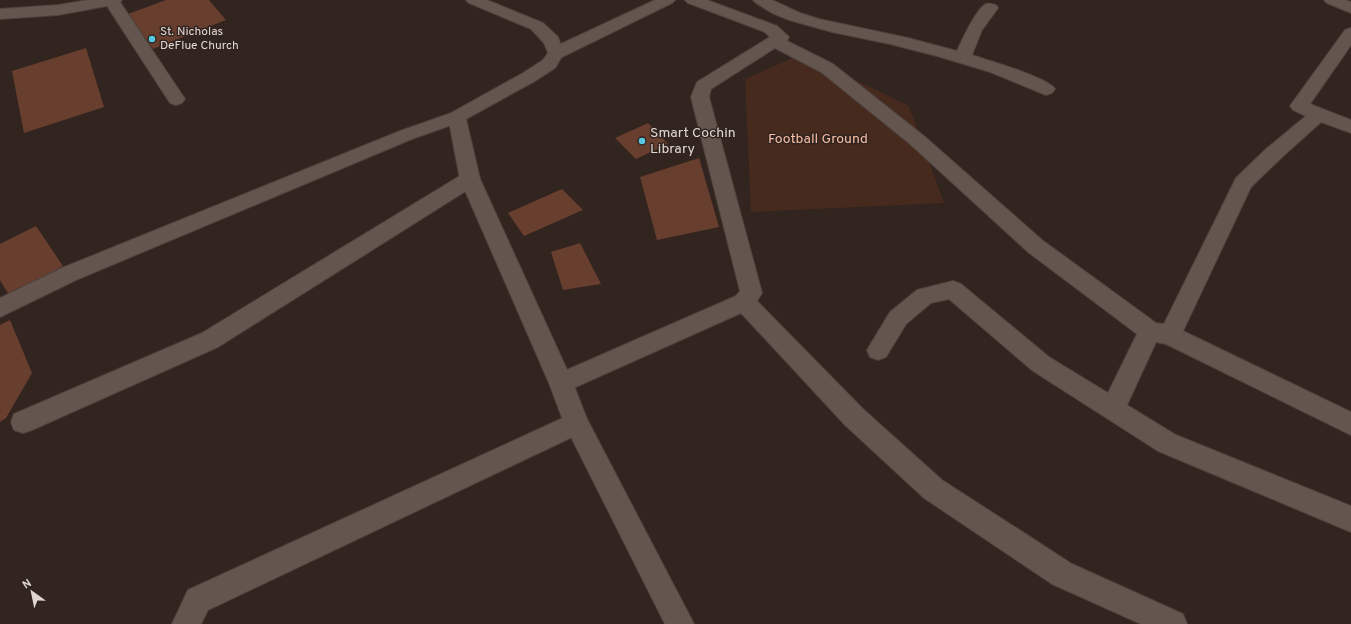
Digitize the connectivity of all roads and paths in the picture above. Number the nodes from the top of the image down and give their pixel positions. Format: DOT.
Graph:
graph roads {
  1 [pos="113,0"];
  2 [pos="474,0"];
  3 [pos="667,0"];
  4 [pos="693,0"];
  5 [pos="761,0"];
  6 [pos="1332,0"];
  7 [pos="990,8"];
  8 [pos="1351,8"];
  9 [pos="0,14"];
  10 [pos="1351,33"];
  11 [pos="775,41"];
  12 [pos="556,52"];
  13 [pos="962,58"];
  14 [pos="1046,89"];
  15 [pos="176,99"];
  16 [pos="1319,114"];
  17 [pos="457,117"];
  18 [pos="1351,127"];
  19 [pos="470,179"];
  20 [pos="744,302"];
  21 [pos="0,308"];
  22 [pos="1160,333"];
  23 [pos="878,350"];
  24 [pos="561,383"];
  25 [pos="1113,409"];
  26 [pos="23,422"];
  27 [pos="576,423"];
  28 [pos="1351,424"];
  29 [pos="1351,519"];
  30 [pos="200,612"];
  31 [pos="186,624"];
  32 [pos="680,624"];
  33 [pos="1173,624"];
  1 -- 9 [label="street"];
  1 -- 15 [label="street"];
  2 -- 12 [label="street"];
  3 -- 12 [label="street"];
  4 -- 11 [label="street"];
  5 -- 13 [label="street"];
  6 -- 8 [label="street"];
  7 -- 13 [label="street"];
  10 -- 16 [label="street"];
  11 -- 20 [label="street"];
  11 -- 22 [label="street"];
  12 -- 17 [label="street"];
  13 -- 14 [label="street"];
  16 -- 18 [label="street"];
  16 -- 22 [label="street"];
  17 -- 19 [label="street"];
  17 -- 21 [label="street"];
  19 -- 24 [label="street"];
  19 -- 26 [label="street"];
  20 -- 24 [label="street"];
  20 -- 33 [label="street"];
  22 -- 25 [label="street"];
  22 -- 28 [label="street"];
  23 -- 25 [label="street"];
  24 -- 27 [label="street"];
  25 -- 29 [label="street"];
  27 -- 30 [label="street"];
  27 -- 32 [label="street"];
  30 -- 31 [label="street"];
}
